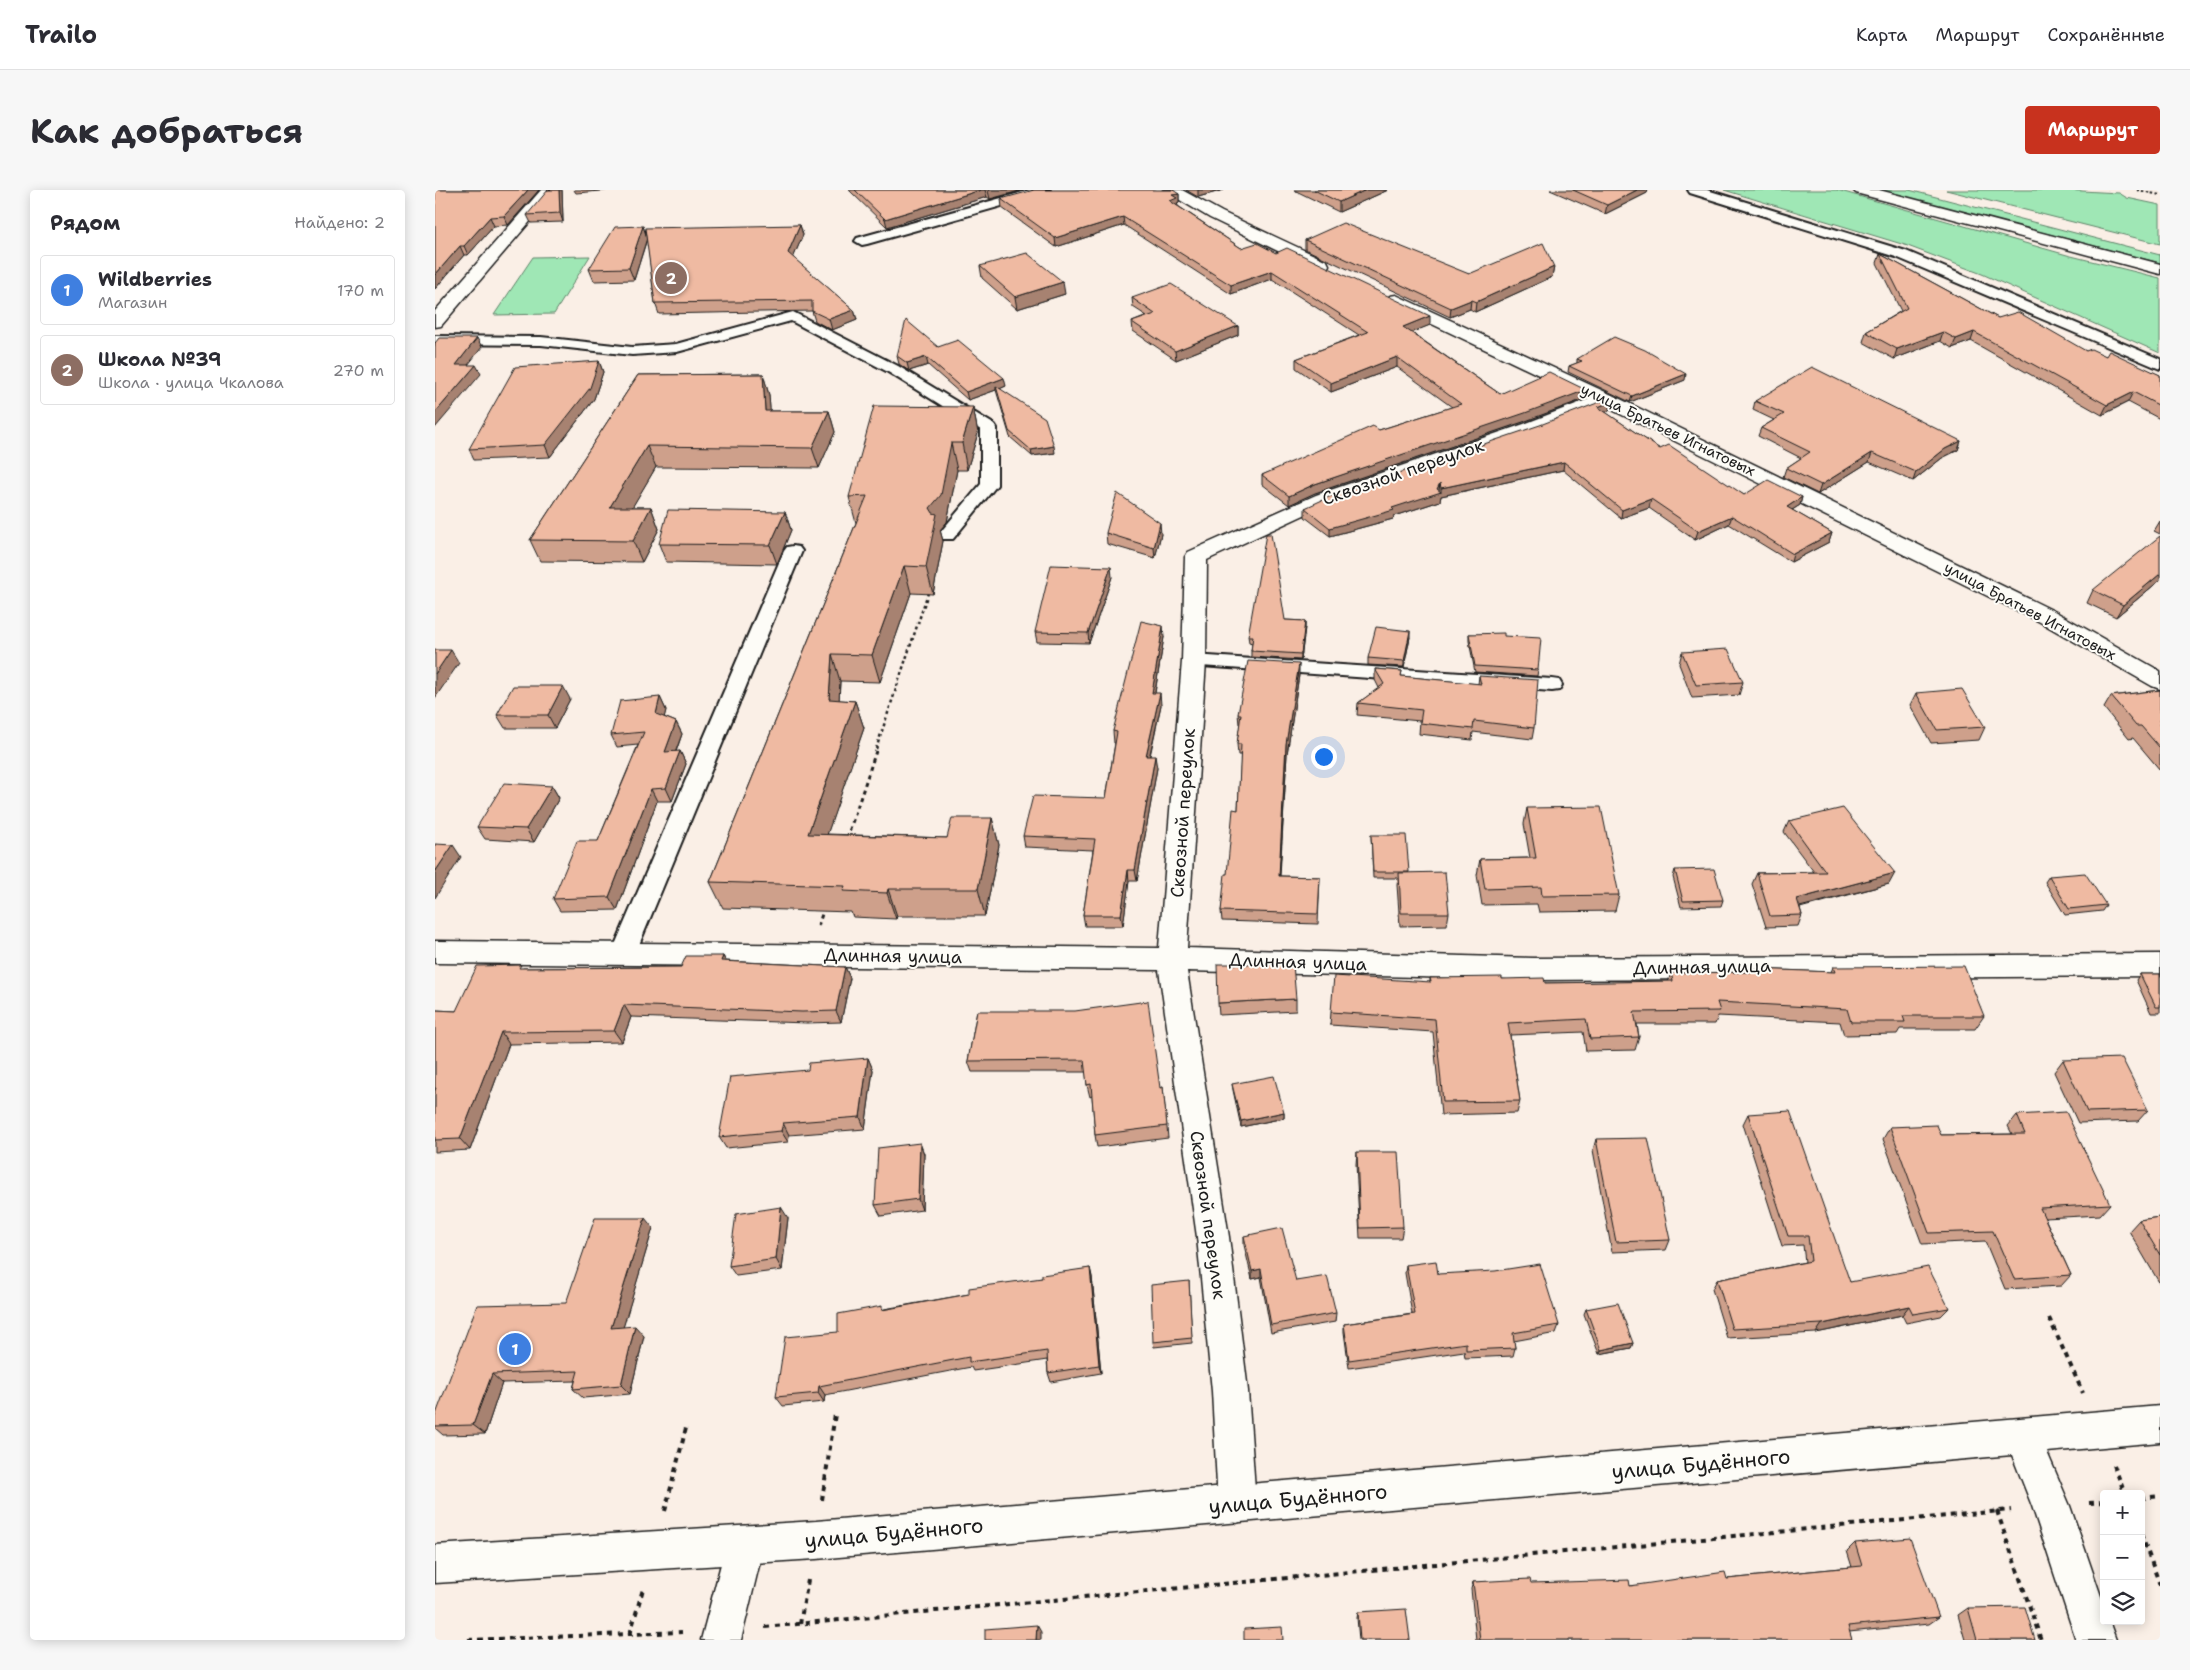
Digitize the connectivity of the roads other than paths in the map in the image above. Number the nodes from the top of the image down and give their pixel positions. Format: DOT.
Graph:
graph roads {
  1 [pos="549,190"];
  2 [pos="1044,190"];
  3 [pos="1171,190"];
  4 [pos="1694,190"];
  5 [pos="1861,190"];
  6 [pos="1971,203"];
  7 [pos="2027,217"];
  8 [pos="862,242"];
  9 [pos="2160,269"];
  10 [pos="1342,274"];
  11 [pos="1377,291"];
  12 [pos="435,322"];
  13 [pos="435,340"];
  14 [pos="2160,364"];
  15 [pos="1605,399"];
  16 [pos="947,535"];
  17 [pos="793,551"];
  18 [pos="1194,661"];
  19 [pos="2160,681"];
  20 [pos="1552,685"];
  21 [pos="435,952"];
  22 [pos="624,952"];
  23 [pos="1172,959"];
  24 [pos="2160,965"];
  25 [pos="2160,1424"];
  26 [pos="2023,1436"];
  27 [pos="1237,1504"];
  28 [pos="745,1546"];
  29 [pos="435,1564"];
  30 [pos="722,1636"];
  31 [pos="2096,1640"];
  1 -- 12 [label="street"];
  2 -- 8 [label="lane"];
  3 -- 10 [label="street"];
  4 -- 14 [label="lane"];
  5 -- 9 [label="street"];
  6 -- 7 [label="street"];
  11 -- 15 [label="street, улица Братьев Игнатовых"];
  13 -- 16 [label="lane"];
  15 -- 18 [label="street, Сквозной переулок"];
  15 -- 19 [label="street, улица Братьев Игнатовых"];
  17 -- 22 [label="lane"];
  18 -- 20 [label="lane"];
  18 -- 23 [label="street, Сквозной переулок"];
  21 -- 22 [label="street, Длинная улица"];
  22 -- 23 [label="street, Длинная улица"];
  23 -- 24 [label="street, Длинная улица"];
  23 -- 27 [label="street, Сквозной переулок"];
  25 -- 26 [label="street, улица Будённого"];
  26 -- 27 [label="street, улица Будённого"];
  26 -- 31 [label="street"];
  27 -- 28 [label="street, улица Будённого"];
  28 -- 29 [label="street, улица Будённого"];
  28 -- 30 [label="street"];
}
